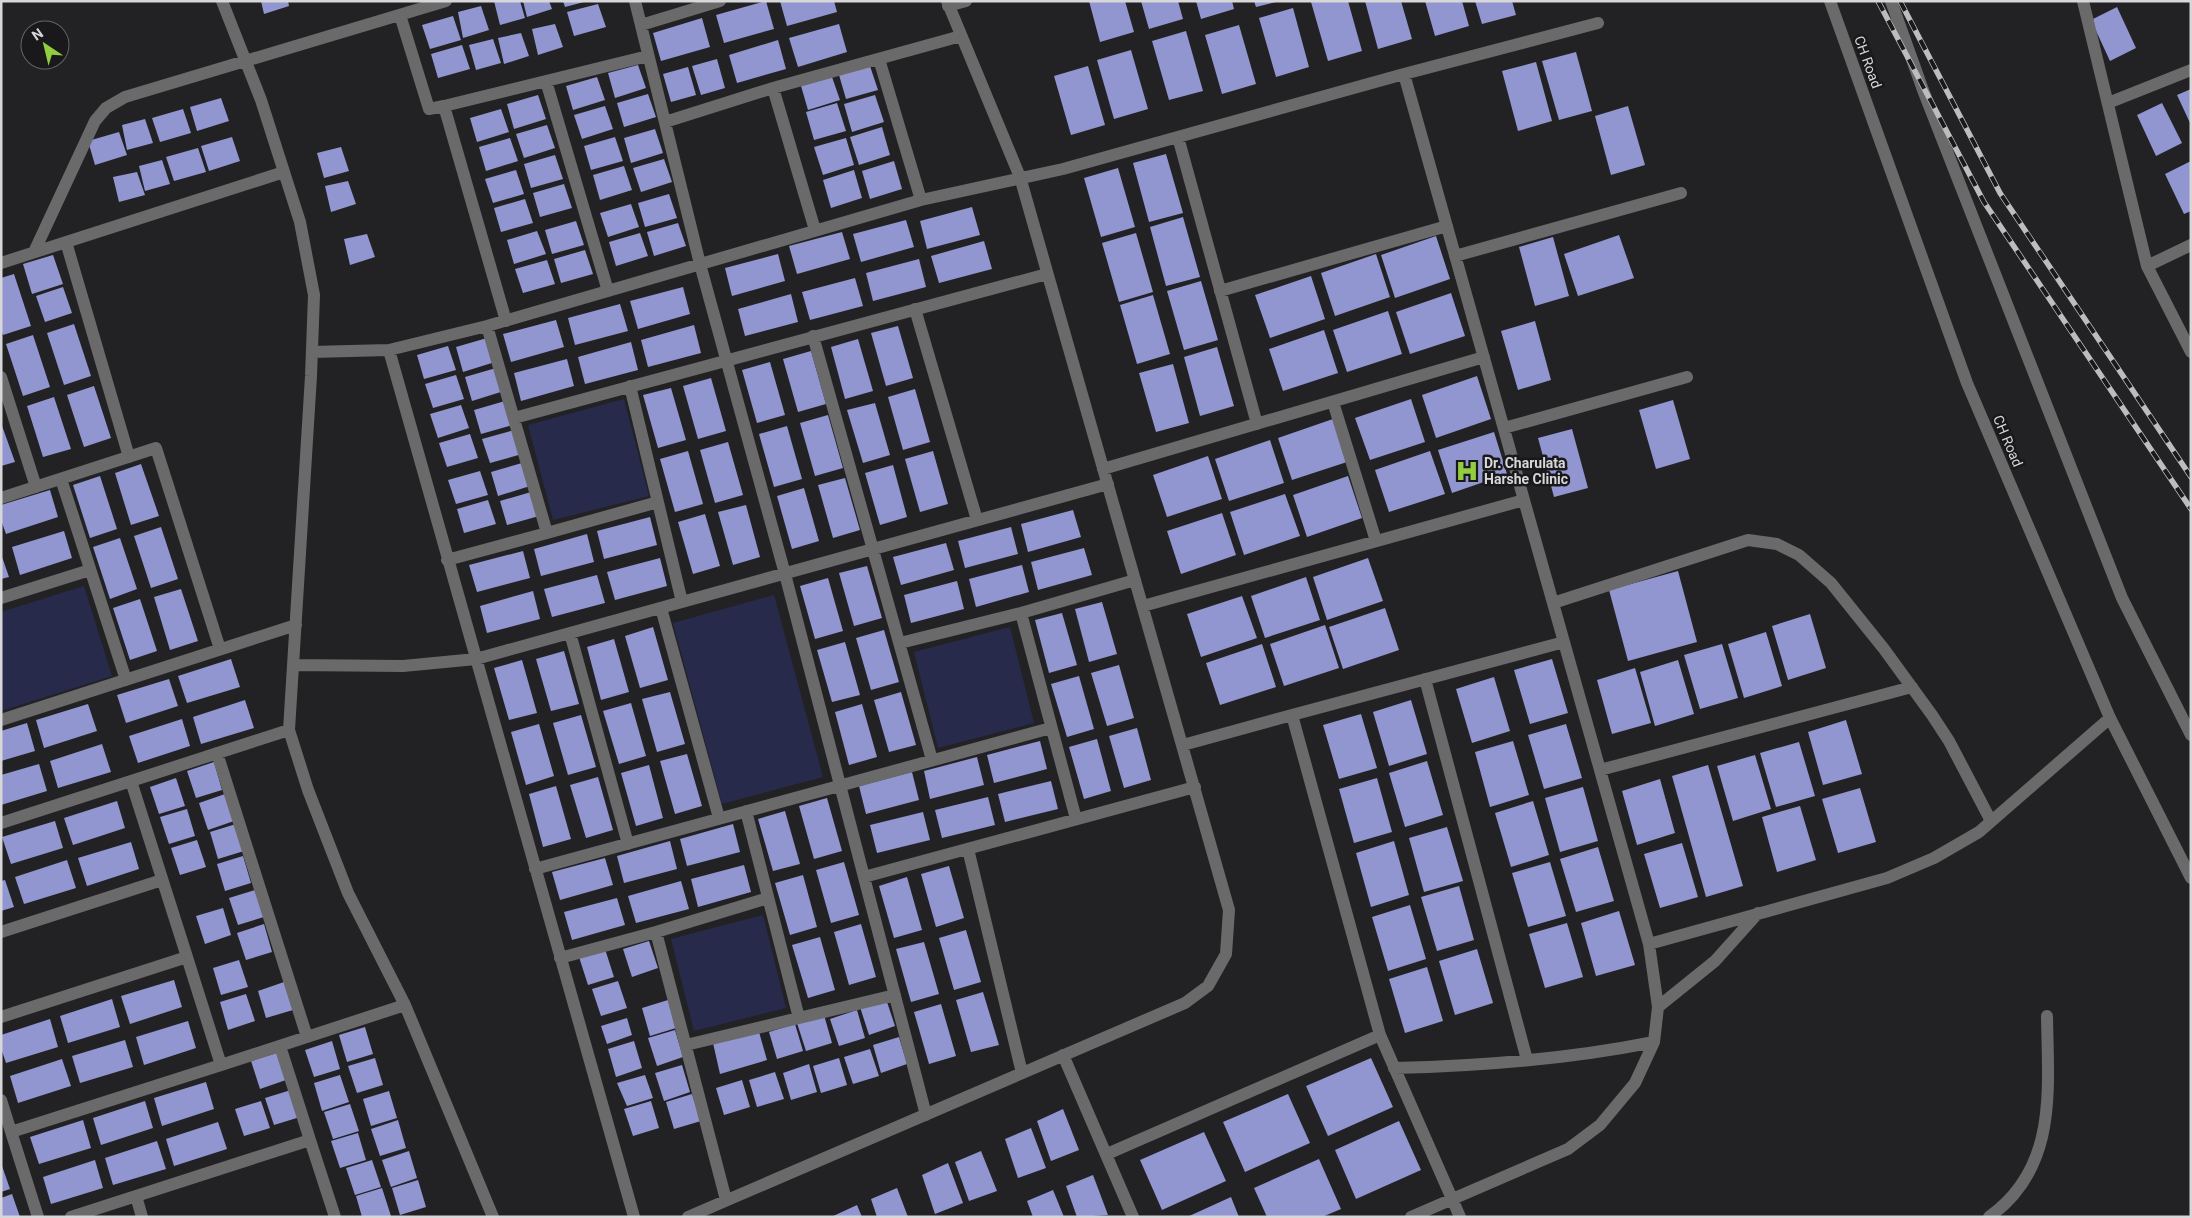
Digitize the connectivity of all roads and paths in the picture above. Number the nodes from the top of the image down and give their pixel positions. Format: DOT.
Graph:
graph roads {
  1 [pos="222,1"];
  2 [pos="446,1"];
  3 [pos="635,1"];
  4 [pos="720,1"];
  5 [pos="966,1"];
  6 [pos="1830,1"];
  7 [pos="1891,1"];
  8 [pos="2083,1"];
  9 [pos="948,4"];
  10 [pos="400,15"];
  11 [pos="1598,22"];
  12 [pos="641,25"];
  13 [pos="961,36"];
  14 [pos="648,56"];
  15 [pos="878,59"];
  16 [pos="245,60"];
  17 [pos="2191,70"];
  18 [pos="1404,74"];
  19 [pos="546,81"];
  20 [pos="773,88"];
  21 [pos="2108,103"];
  22 [pos="444,106"];
  23 [pos="665,122"];
  24 [pos="1178,137"];
  25 [pos="284,172"];
  26 [pos="1020,177"];
  27 [pos="1681,193"];
  28 [pos="921,200"];
  29 [pos="1447,226"];
  30 [pos="816,230"];
  31 [pos="66,242"];
  32 [pos="2191,245"];
  33 [pos="34,252"];
  34 [pos="1455,256"];
  35 [pos="1,263"];
  36 [pos="700,264"];
  37 [pos="2147,266"];
  38 [pos="1048,274"];
  39 [pos="608,291"];
  40 [pos="1220,291"];
  41 [pos="915,310"];
  42 [pos="506,321"];
  43 [pos="487,326"];
  44 [pos="813,336"];
  45 [pos="389,350"];
  46 [pos="312,352"];
  47 [pos="2191,352"];
  48 [pos="1484,357"];
  49 [pos="726,359"];
  50 [pos="1,377"];
  51 [pos="1687,377"];
  52 [pos="630,386"];
  53 [pos="1332,402"];
  54 [pos="514,418"];
  55 [pos="1257,424"];
  56 [pos="1504,428"];
  57 [pos="129,457"];
  58 [pos="1104,469"];
  59 [pos="62,479"];
  60 [pos="1108,484"];
  61 [pos="36,487"];
  62 [pos="1,498"];
  63 [pos="1524,500"];
  64 [pos="658,502"];
  65 [pos="977,520"];
  66 [pos="547,533"];
  67 [pos="1376,542"];
  68 [pos="874,549"];
  69 [pos="447,560"];
  70 [pos="90,570"];
  71 [pos="785,574"];
  72 [pos="1136,580"];
  73 [pos="1,598"];
  74 [pos="682,602"];
  75 [pos="1553,603"];
  76 [pos="1143,606"];
  77 [pos="661,608"];
  78 [pos="1021,613"];
  79 [pos="296,625"];
  80 [pos="570,633"];
  81 [pos="1564,642"];
  82 [pos="900,643"];
  83 [pos="220,649"];
  84 [pos="476,659"];
  85 [pos="293,666"];
  86 [pos="1425,679"];
  87 [pos="126,680"];
  88 [pos="1912,687"];
  89 [pos="1292,715"];
  90 [pos="2110,718"];
  91 [pos="1,720"];
  92 [pos="1051,728"];
  93 [pos="289,730"];
  94 [pos="2191,735"];
  95 [pos="1183,745"];
  96 [pos="217,753"];
  97 [pos="932,760"];
  98 [pos="1600,770"];
  99 [pos="131,781"];
  100 [pos="840,785"];
  101 [pos="1195,787"];
  102 [pos="746,811"];
  103 [pos="719,818"];
  104 [pos="1076,819"];
  105 [pos="1991,821"];
  106 [pos="1,823"];
  107 [pos="628,844"];
  108 [pos="968,849"];
  109 [pos="535,869"];
  110 [pos="864,877"];
  111 [pos="2191,878"];
  112 [pos="162,880"];
  113 [pos="768,898"];
  114 [pos="1758,913"];
  115 [pos="1,932"];
  116 [pos="656,932"];
  117 [pos="1649,944"];
  118 [pos="187,957"];
  119 [pos="560,958"];
  120 [pos="895,995"];
  121 [pos="405,1005"];
  122 [pos="1658,1007"];
  123 [pos="2047,1016"];
  124 [pos="1,1017"];
  125 [pos="798,1018"];
  126 [pos="1380,1035"];
  127 [pos="307,1037"];
  128 [pos="1654,1042"];
  129 [pos="280,1046"];
  130 [pos="686,1046"];
  131 [pos="1063,1055"];
  132 [pos="1527,1060"];
  133 [pos="221,1065"];
  134 [pos="1394,1068"];
  135 [pos="1022,1074"];
  136 [pos="1,1100"];
  137 [pos="926,1114"];
  138 [pos="11,1132"];
  139 [pos="310,1140"];
  140 [pos="1106,1154"];
  141 [pos="136,1196"];
  142 [pos="1452,1199"];
  143 [pos="726,1200"];
  144 [pos="696,1215"];
  145 [pos="38,1217"];
  146 [pos="71,1217"];
  147 [pos="142,1217"];
  148 [pos="335,1217"];
  149 [pos="493,1217"];
  150 [pos="634,1217"];
  151 [pos="1133,1217"];
  152 [pos="1411,1217"];
  153 [pos="1460,1217"];
  154 [pos="1989,1217"];
  1 -- 16 [label="street"];
  2 -- 10 [label="street"];
  3 -- 12 [label="street"];
  4 -- 12 [label="street"];
  5 -- 9 [label="street"];
  6 -- 90 [label="street, CH Road"];
  7 -- 94 [label="street"];
  8 -- 21 [label="street"];
  9 -- 13 [label="street"];
  10 -- 16 [label="street"];
  10 -- 22 [label="street"];
  11 -- 18 [label="street"];
  12 -- 14 [label="street"];
  13 -- 15 [label="street"];
  13 -- 26 [label="street"];
  14 -- 19 [label="street"];
  14 -- 23 [label="street"];
  15 -- 20 [label="street"];
  15 -- 28 [label="street"];
  16 -- 25 [label="street"];
  16 -- 33 [label="street"];
  17 -- 21 [label="street"];
  18 -- 24 [label="street"];
  18 -- 29 [label="street"];
  19 -- 22 [label="street"];
  19 -- 39 [label="street"];
  20 -- 23 [label="street"];
  20 -- 30 [label="street"];
  21 -- 37 [label="street"];
  22 -- 42 [label="street"];
  23 -- 36 [label="street"];
  24 -- 26 [label="street"];
  24 -- 40 [label="street"];
  25 -- 31 [label="street"];
  25 -- 46 [label="street"];
  26 -- 28 [label="street"];
  26 -- 38 [label="street"];
  27 -- 34 [label="street"];
  28 -- 30 [label="street"];
  29 -- 34 [label="street"];
  29 -- 40 [label="street"];
  30 -- 36 [label="street"];
  31 -- 33 [label="street"];
  31 -- 57 [label="street"];
  32 -- 37 [label="street"];
  33 -- 35 [label="street"];
  34 -- 48 [label="street"];
  36 -- 39 [label="street"];
  36 -- 49 [label="street"];
  37 -- 47 [label="street"];
  38 -- 41 [label="street"];
  38 -- 58 [label="street"];
  39 -- 42 [label="street"];
  40 -- 55 [label="street"];
  41 -- 44 [label="street"];
  41 -- 65 [label="street"];
  42 -- 43 [label="street"];
  43 -- 45 [label="street"];
  43 -- 54 [label="street"];
  44 -- 49 [label="street"];
  44 -- 68 [label="street"];
  45 -- 46 [label="street"];
  45 -- 69 [label="street"];
  46 -- 79 [label="street"];
  48 -- 53 [label="street"];
  48 -- 56 [label="street"];
  49 -- 52 [label="street"];
  49 -- 71 [label="street"];
  50 -- 61 [label="street"];
  51 -- 56 [label="street"];
  52 -- 54 [label="street"];
  52 -- 64 [label="street"];
  53 -- 55 [label="street"];
  53 -- 67 [label="street"];
  54 -- 66 [label="street"];
  55 -- 58 [label="street"];
  56 -- 63 [label="street"];
  57 -- 59 [label="street"];
  57 -- 83 [label="street"];
  58 -- 60 [label="street"];
  59 -- 61 [label="street"];
  59 -- 70 [label="street"];
  60 -- 65 [label="street"];
  60 -- 72 [label="street"];
  61 -- 62 [label="street"];
  63 -- 67 [label="street"];
  63 -- 75 [label="street"];
  64 -- 66 [label="street"];
  64 -- 74 [label="street"];
  65 -- 68 [label="street"];
  66 -- 69 [label="street"];
  67 -- 76 [label="street"];
  68 -- 71 [label="street"];
  68 -- 82 [label="street"];
  69 -- 84 [label="street"];
  70 -- 73 [label="street"];
  70 -- 87 [label="street"];
  71 -- 74 [label="street"];
  71 -- 100 [label="street"];
  72 -- 76 [label="street"];
  72 -- 78 [label="street"];
  74 -- 77 [label="street"];
  75 -- 81 [label="street"];
  75 -- 88 [label="street"];
  76 -- 95 [label="street"];
  77 -- 80 [label="street"];
  77 -- 103 [label="street"];
  78 -- 82 [label="street"];
  78 -- 92 [label="street"];
  79 -- 83 [label="street"];
  79 -- 85 [label="street"];
  80 -- 84 [label="street"];
  80 -- 107 [label="street"];
  81 -- 86 [label="street"];
  81 -- 98 [label="street"];
  82 -- 97 [label="street"];
  83 -- 87 [label="street"];
  84 -- 85 [label="street"];
  84 -- 109 [label="street"];
  85 -- 93 [label="street"];
  86 -- 89 [label="street"];
  86 -- 132 [label="street"];
  87 -- 91 [label="street"];
  88 -- 98 [label="street"];
  88 -- 105 [label="street"];
  89 -- 95 [label="street"];
  89 -- 126 [label="street"];
  90 -- 105 [label="street"];
  90 -- 111 [label="street, CH Road"];
  92 -- 97 [label="street"];
  92 -- 104 [label="street"];
  93 -- 96 [label="street"];
  93 -- 121 [label="street"];
  95 -- 101 [label="street"];
  96 -- 99 [label="street"];
  96 -- 127 [label="street"];
  97 -- 100 [label="street"];
  98 -- 117 [label="street"];
  99 -- 106 [label="street"];
  99 -- 112 [label="street"];
  100 -- 102 [label="street"];
  100 -- 110 [label="street"];
  101 -- 104 [label="street"];
  101 -- 131 [label="street"];
  102 -- 103 [label="street"];
  102 -- 113 [label="street"];
  103 -- 107 [label="street"];
  104 -- 108 [label="street"];
  105 -- 114 [label="street"];
  107 -- 109 [label="street"];
  108 -- 110 [label="street"];
  108 -- 135 [label="street"];
  109 -- 119 [label="street"];
  110 -- 120 [label="street"];
  112 -- 115 [label="street"];
  112 -- 118 [label="street"];
  113 -- 116 [label="street"];
  113 -- 125 [label="street"];
  114 -- 117 [label="street"];
  114 -- 122 [label="street"];
  116 -- 119 [label="street"];
  116 -- 130 [label="street"];
  117 -- 122 [label="street"];
  118 -- 124 [label="street"];
  118 -- 133 [label="street"];
  119 -- 150 [label="street"];
  120 -- 125 [label="street"];
  120 -- 137 [label="street"];
  121 -- 127 [label="street"];
  121 -- 149 [label="street"];
  122 -- 128 [label="street"];
  123 -- 154 [label="street"];
  125 -- 130 [label="street"];
  126 -- 134 [label="street"];
  126 -- 140 [label="street"];
  127 -- 129 [label="street"];
  128 -- 132 [label="street"];
  128 -- 142 [label="street"];
  129 -- 133 [label="street"];
  129 -- 139 [label="street"];
  130 -- 143 [label="street"];
  131 -- 135 [label="street"];
  131 -- 140 [label="street"];
  132 -- 134 [label="street"];
  133 -- 138 [label="street"];
  134 -- 142 [label="street"];
  135 -- 137 [label="street"];
  136 -- 138 [label="street"];
  137 -- 143 [label="street"];
  138 -- 145 [label="street"];
  139 -- 141 [label="street"];
  139 -- 148 [label="street"];
  140 -- 151 [label="street"];
  141 -- 146 [label="street"];
  141 -- 147 [label="street"];
  142 -- 152 [label="street"];
  142 -- 153 [label="street"];
  143 -- 144 [label="street"];
}
